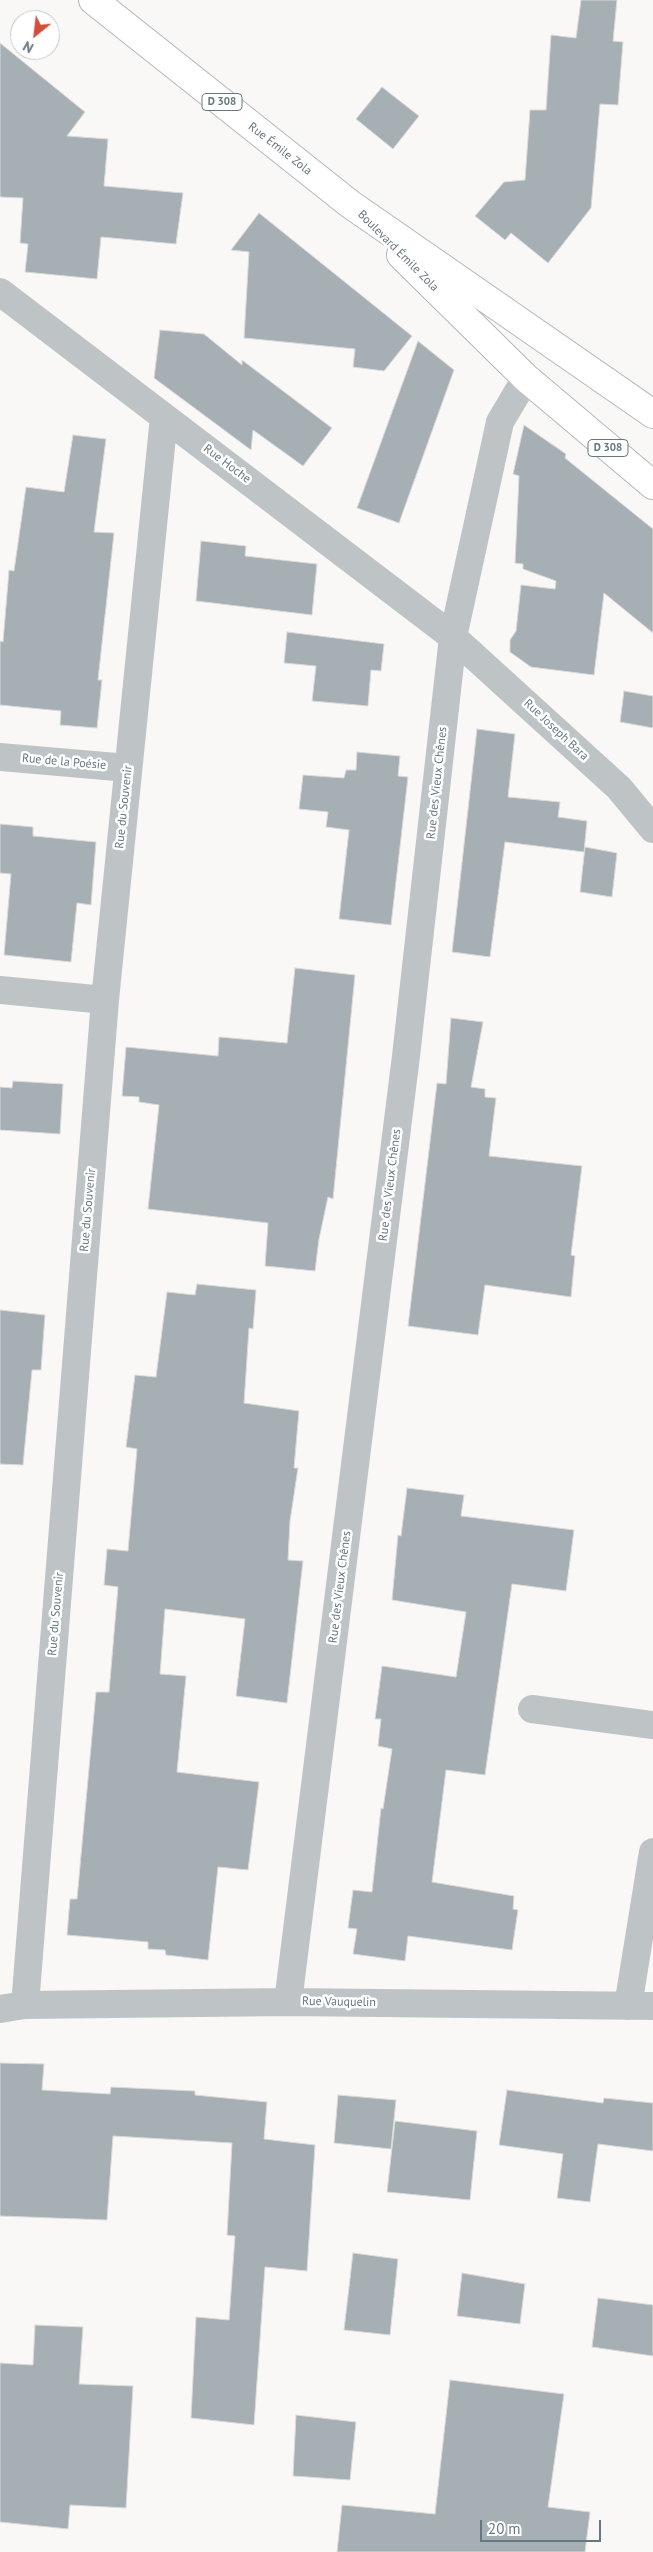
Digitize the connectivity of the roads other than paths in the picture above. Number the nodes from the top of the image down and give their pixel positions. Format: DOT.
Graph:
graph roads {
  1 [pos="93,0"];
  2 [pos="350,204"];
  3 [pos="0,292"];
  4 [pos="526,378"];
  5 [pos="653,414"];
  6 [pos="164,416"];
  7 [pos="653,485"];
  8 [pos="453,637"];
  9 [pos="0,757"];
  10 [pos="128,768"];
  11 [pos="653,829"];
  12 [pos="0,990"];
  13 [pos="106,1000"];
  14 [pos="532,1709"];
  15 [pos="653,1725"];
  16 [pos="653,1852"];
  17 [pos="288,2002"];
  18 [pos="640,2006"];
  19 [pos="12,2007"];
  1 -- 2 [label="main road, Rue Émile Zola / D 308"];
  2 -- 4 [label="main road, Boulevard Émile Zola / D 308"];
  2 -- 5 [label="main road, Boulevard Émile Zola / D 308"];
  3 -- 6 [label="street, Rue Hoche"];
  4 -- 7 [label="main road, Boulevard Émile Zola / D 308"];
  4 -- 8 [label="street, Rue des Vieux Chênes"];
  6 -- 8 [label="street, Rue Hoche"];
  6 -- 10 [label="street, Rue du Souvenir"];
  8 -- 11 [label="street, Rue Joseph Bara"];
  8 -- 17 [label="street, Rue des Vieux Chênes"];
  9 -- 10 [label="street, Rue de la Poésie"];
  10 -- 13 [label="street, Rue du Souvenir"];
  12 -- 13 [label="street"];
  13 -- 19 [label="street, Rue du Souvenir"];
  14 -- 15 [label="street"];
  16 -- 18 [label="street"];
  17 -- 18 [label="street, Rue Vauquelin"];
  17 -- 19 [label="street, Rue Vauquelin"];
}
